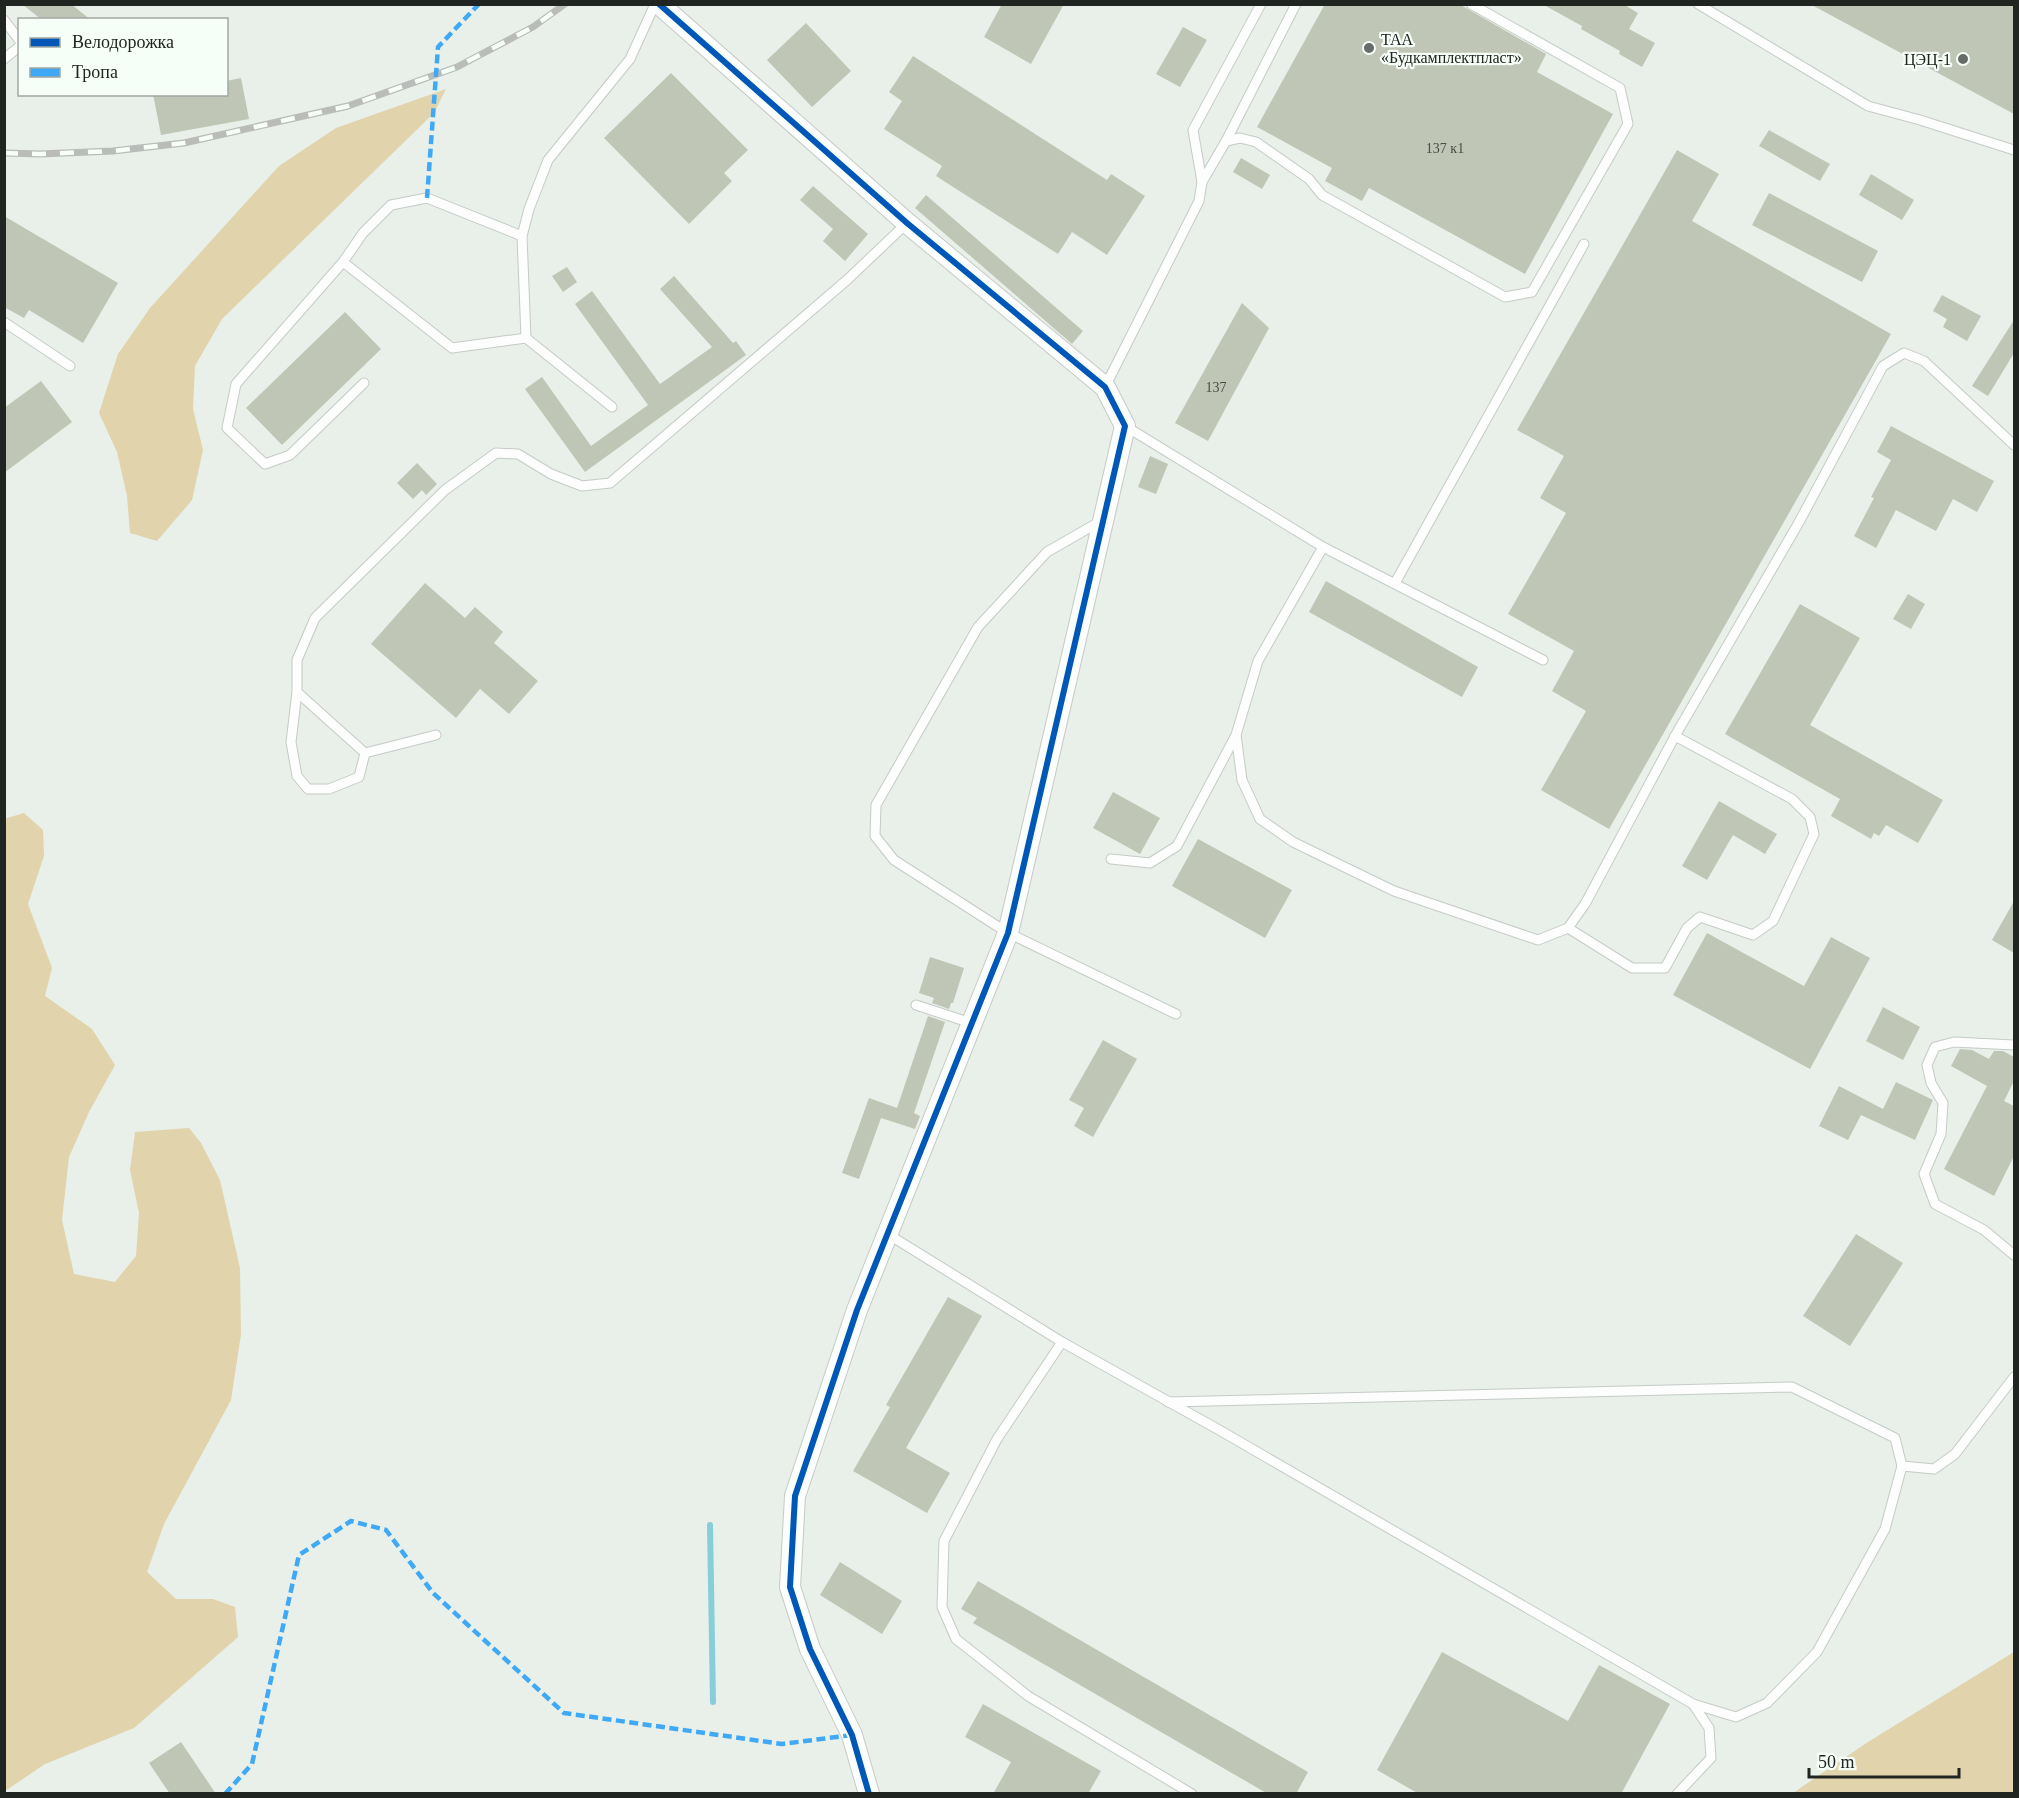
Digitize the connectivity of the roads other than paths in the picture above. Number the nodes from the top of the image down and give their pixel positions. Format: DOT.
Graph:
graph roads {
  1 [pos="657,4"];
  2 [pos="1261,4"];
  3 [pos="1296,4"];
  4 [pos="1471,4"];
  5 [pos="1698,4"];
  6 [pos="4,20"];
  7 [pos="18,38"];
  8 [pos="18,48"];
  9 [pos="4,58"];
  10 [pos="1226,141"];
  11 [pos="2014,150"];
  12 [pos="1202,182"];
  13 [pos="907,223"];
  14 [pos="522,236"];
  15 [pos="1584,244"];
  16 [pos="343,262"];
  17 [pos="4,322"];
  18 [pos="526,338"];
  19 [pos="70,366"];
  20 [pos="364,383"];
  21 [pos="1105,387"];
  22 [pos="612,406"];
  23 [pos="1125,426"];
  24 [pos="2014,445"];
  25 [pos="1103,519"];
  26 [pos="1323,547"];
  27 [pos="1395,584"];
  28 [pos="1543,660"];
  29 [pos="297,692"];
  30 [pos="436,735"];
  31 [pos="1236,735"];
  32 [pos="1675,736"];
  33 [pos="365,753"];
  34 [pos="1111,859"];
  35 [pos="1568,928"];
  36 [pos="1008,933"];
  37 [pos="916,1005"];
  38 [pos="1176,1014"];
  39 [pos="971,1023"];
  40 [pos="2014,1045"];
  41 [pos="886,1233"];
  42 [pos="2014,1255"];
  43 [pos="1062,1342"];
  44 [pos="2014,1377"];
  45 [pos="1168,1402"];
  46 [pos="1902,1466"];
  47 [pos="1693,1704"];
  48 [pos="868,1794"];
  49 [pos="1192,1794"];
  50 [pos="1677,1794"];
  1 -- 13 [label="street"];
  1 -- 14 [label="lane"];
  2 -- 12 [label="lane"];
  3 -- 10 [label="lane"];
  4 -- 10 [label="lane"];
  5 -- 11 [label="lane"];
  6 -- 7 [label="lane"];
  8 -- 9 [label="lane"];
  10 -- 12 [label="lane"];
  12 -- 21 [label="lane"];
  13 -- 21 [label="street"];
  13 -- 29 [label="lane"];
  14 -- 16 [label="lane"];
  14 -- 18 [label="lane"];
  15 -- 27 [label="lane"];
  16 -- 18 [label="lane"];
  16 -- 20 [label="lane"];
  17 -- 19 [label="lane"];
  18 -- 22 [label="lane"];
  21 -- 23 [label="street"];
  23 -- 25 [label="street"];
  23 -- 26 [label="lane"];
  24 -- 32 [label="lane"];
  25 -- 36 [label="street"];
  25 -- 36 [label="lane"];
  26 -- 27 [label="lane"];
  26 -- 31 [label="lane"];
  27 -- 28 [label="lane"];
  29 -- 33 [label="lane"];
  29 -- 33 [label="lane"];
  30 -- 33 [label="lane"];
  31 -- 34 [label="lane"];
  31 -- 35 [label="lane"];
  32 -- 35 [label="lane"];
  32 -- 35 [label="lane"];
  36 -- 38 [label="lane"];
  36 -- 39 [label="street"];
  37 -- 39 [label="lane"];
  39 -- 41 [label="street"];
  40 -- 42 [label="lane"];
  41 -- 43 [label="lane"];
  41 -- 48 [label="street"];
  43 -- 45 [label="lane"];
  43 -- 49 [label="lane"];
  44 -- 46 [label="lane"];
  45 -- 46 [label="lane"];
  45 -- 47 [label="lane"];
  46 -- 47 [label="lane"];
  47 -- 50 [label="lane"];
}
